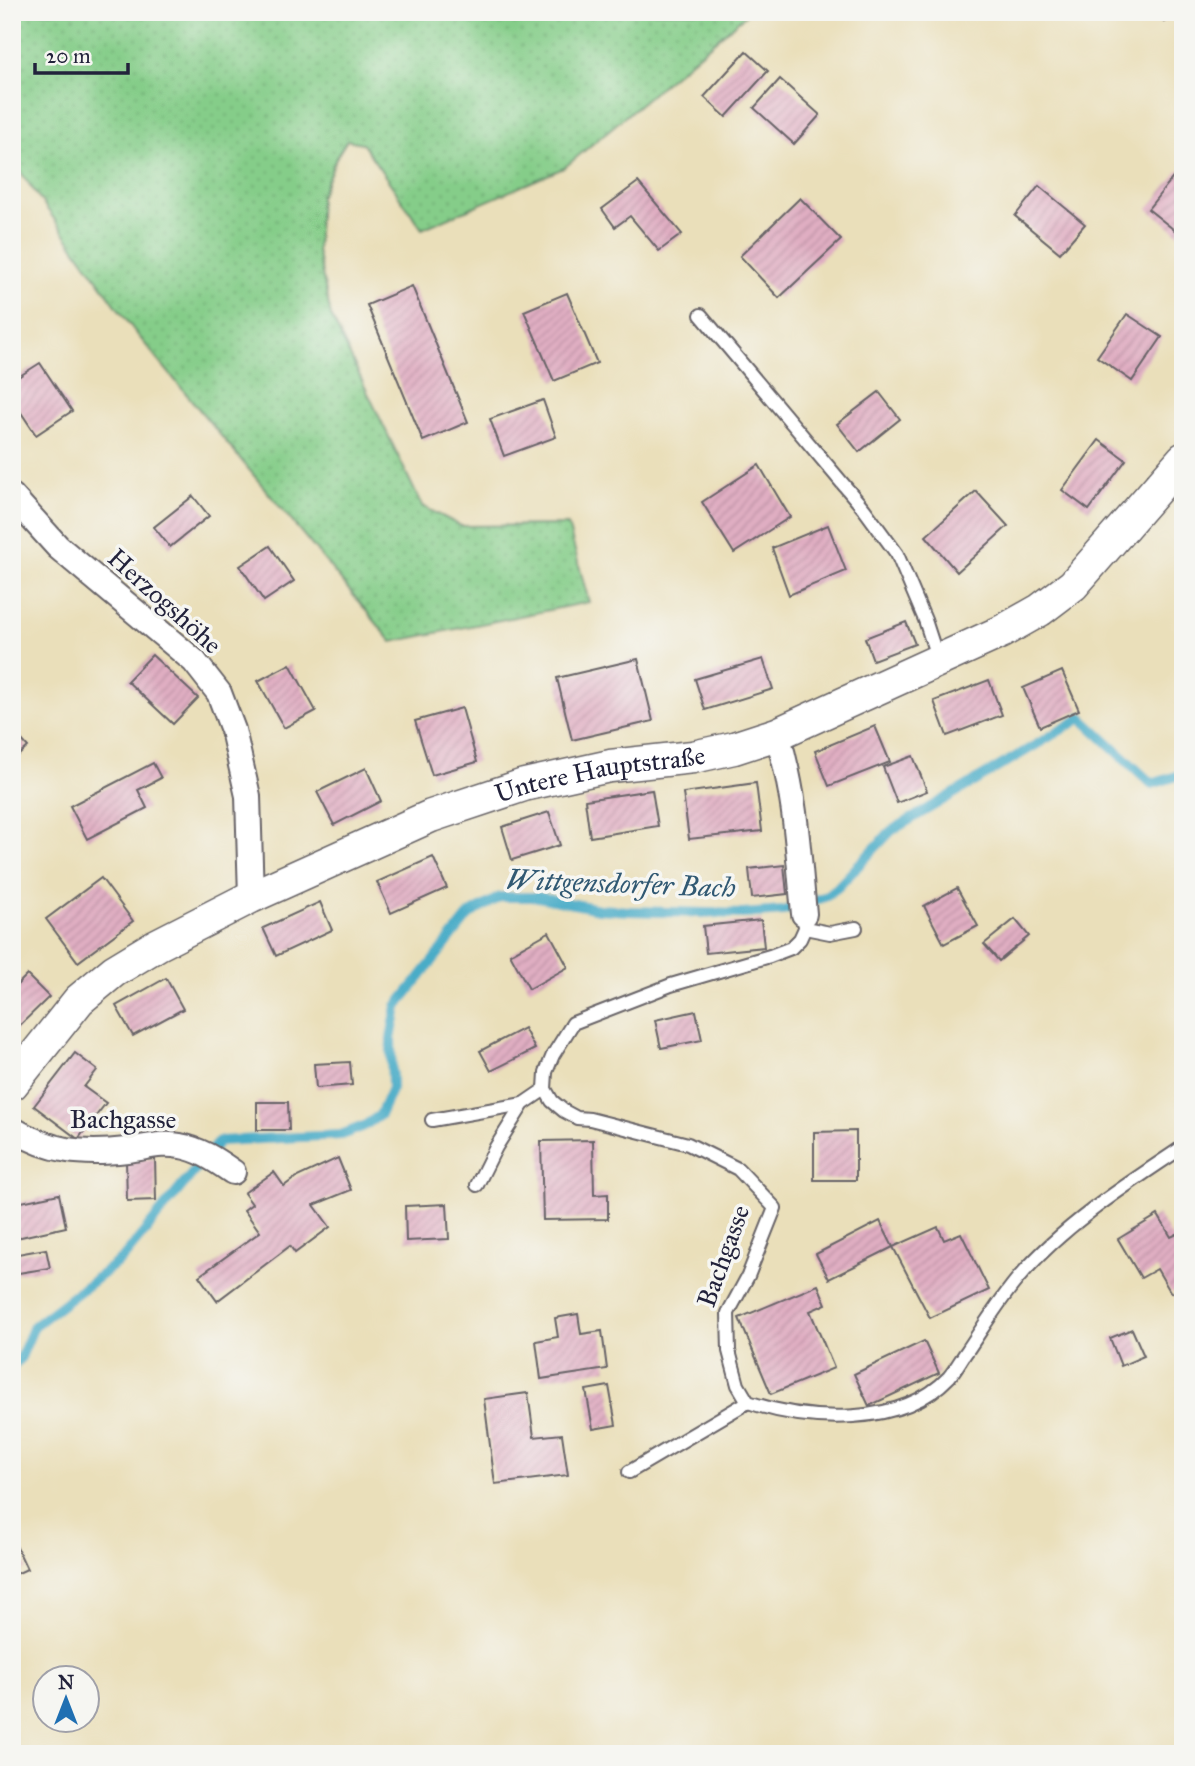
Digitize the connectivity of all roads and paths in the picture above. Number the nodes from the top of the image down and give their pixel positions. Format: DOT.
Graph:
graph roads {
  1 [pos="701,315"];
  2 [pos="1183,459"];
  3 [pos="12,496"];
  4 [pos="939,661"];
  5 [pos="777,734"];
  6 [pos="251,897"];
  7 [pos="804,913"];
  8 [pos="856,928"];
  9 [pos="12,1084"];
  10 [pos="545,1089"];
  11 [pos="523,1104"];
  12 [pos="432,1120"];
  13 [pos="12,1129"];
  14 [pos="1183,1147"];
  15 [pos="215,1161"];
  16 [pos="477,1185"];
  17 [pos="748,1402"];
  18 [pos="629,1472"];
  1 -- 4 [label="lane"];
  2 -- 4 [label="street, Untere Hauptstraße"];
  3 -- 6 [label="street, Herzogshöhe"];
  4 -- 5 [label="street, Untere Hauptstraße"];
  5 -- 6 [label="street, Untere Hauptstraße"];
  5 -- 7 [label="street"];
  6 -- 9 [label="street, Untere Hauptstraße"];
  7 -- 8 [label="lane"];
  7 -- 10 [label="lane"];
  10 -- 11 [label="lane"];
  10 -- 17 [label="lane, Bachgasse"];
  11 -- 12 [label="lane"];
  11 -- 16 [label="lane"];
  13 -- 15 [label="street, Bachgasse"];
  14 -- 17 [label="lane"];
  17 -- 18 [label="lane"];
}
